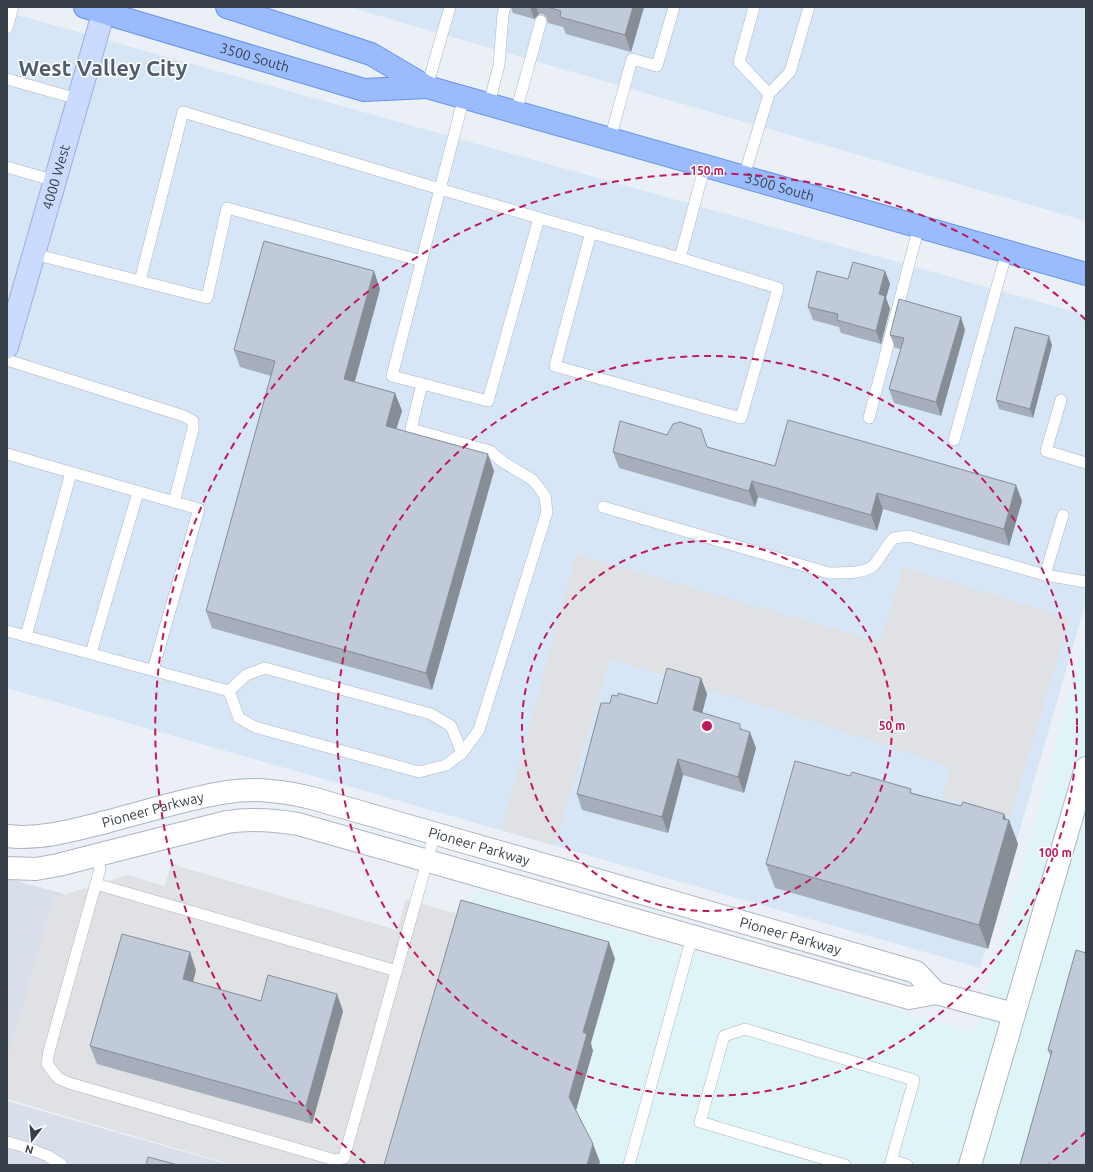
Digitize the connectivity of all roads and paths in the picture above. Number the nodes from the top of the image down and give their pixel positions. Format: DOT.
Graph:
graph roads {
  1 [pos="13,7"];
  2 [pos="227,7"];
  3 [pos="450,7"];
  4 [pos="505,7"];
  5 [pos="674,7"];
  6 [pos="754,7"];
  7 [pos="809,7"];
  8 [pos="98,9"];
  9 [pos="541,21"];
  10 [pos="7,28"];
  11 [pos="7,79"];
  12 [pos="427,87"];
  13 [pos="769,94"];
  14 [pos="464,97"];
  15 [pos="78,99"];
  16 [pos="489,104"];
  17 [pos="516,112"];
  18 [pos="610,139"];
  19 [pos="705,165"];
  20 [pos="7,167"];
  21 [pos="744,176"];
  22 [pos="55,181"];
  23 [pos="440,189"];
  24 [pos="539,218"];
  25 [pos="919,226"];
  26 [pos="591,232"];
  27 [pos="1007,251"];
  28 [pos="34,254"];
  29 [pos="680,258"];
  30 [pos="422,261"];
  31 [pos="1086,274"];
  32 [pos="140,281"];
  33 [pos="7,347"];
  34 [pos="7,360"];
  35 [pos="422,384"];
  36 [pos="1061,400"];
  37 [pos="869,418"];
  38 [pos="954,440"];
  39 [pos="7,454"];
  40 [pos="1086,463"];
  41 [pos="71,472"];
  42 [pos="138,492"];
  43 [pos="174,502"];
  44 [pos="603,507"];
  45 [pos="1063,515"];
  46 [pos="1044,575"];
  47 [pos="1086,582"];
  48 [pos="7,631"];
  49 [pos="26,636"];
  50 [pos="91,653"];
  51 [pos="153,670"];
  52 [pos="229,691"];
  53 [pos="462,753"];
  54 [pos="1086,768"];
  55 [pos="435,833"];
  56 [pos="7,836"];
  57 [pos="96,855"];
  58 [pos="427,862"];
  59 [pos="7,868"];
  60 [pos="96,884"];
  61 [pos="692,936"];
  62 [pos="397,971"];
  63 [pos="936,993"];
  64 [pos="1014,1014"];
  65 [pos="7,1142"];
  66 [pos="891,1163"];
  67 [pos="62,1165"];
  68 [pos="629,1165"];
  69 [pos="845,1165"];
  70 [pos="906,1165"];
  71 [pos="970,1165"];
  1 -- 10 [label="lane"];
  2 -- 12 [label="main road, 3500 South"];
  3 -- 12 [label="lane"];
  4 -- 16 [label="lane"];
  5 -- 18 [label="lane"];
  6 -- 13 [label="lane"];
  7 -- 13 [label="lane"];
  8 -- 12 [label="main road, 3500 South"];
  8 -- 15 [label="street, 4000 West"];
  9 -- 17 [label="lane"];
  11 -- 15 [label="lane"];
  12 -- 14 [label="main road, 3500 South"];
  13 -- 21 [label="lane"];
  14 -- 16 [label="main road, 3500 South"];
  14 -- 23 [label="lane"];
  15 -- 22 [label="street, 4000 West"];
  16 -- 17 [label="main road, 3500 South"];
  17 -- 18 [label="main road, 3500 South"];
  18 -- 19 [label="main road, 3500 South"];
  19 -- 21 [label="main road, 3500 South"];
  19 -- 29 [label="lane"];
  20 -- 22 [label="lane"];
  21 -- 25 [label="main road, 3500 South"];
  22 -- 28 [label="street, 4000 West"];
  23 -- 24 [label="lane"];
  23 -- 30 [label="lane"];
  23 -- 32 [label="lane"];
  24 -- 26 [label="lane"];
  24 -- 35 [label="lane"];
  25 -- 27 [label="main road, 3500 South"];
  25 -- 37 [label="lane"];
  26 -- 29 [label="lane"];
  26 -- 29 [label="lane"];
  27 -- 31 [label="main road, 3500 South"];
  27 -- 38 [label="lane"];
  28 -- 32 [label="lane"];
  28 -- 33 [label="street, 4000 West"];
  30 -- 32 [label="lane"];
  30 -- 35 [label="lane"];
  34 -- 43 [label="lane"];
  35 -- 53 [label="lane"];
  36 -- 40 [label="lane"];
  39 -- 41 [label="lane"];
  41 -- 42 [label="lane"];
  41 -- 49 [label="lane"];
  42 -- 43 [label="lane"];
  42 -- 50 [label="lane"];
  43 -- 51 [label="lane"];
  44 -- 46 [label="lane"];
  45 -- 46 [label="lane"];
  46 -- 47 [label="lane"];
  48 -- 49 [label="lane"];
  49 -- 50 [label="lane"];
  50 -- 51 [label="lane"];
  51 -- 52 [label="lane"];
  52 -- 53 [label="lane"];
  52 -- 53 [label="lane"];
  54 -- 64 [label="street"];
  55 -- 56 [label="street, Pioneer Parkway"];
  55 -- 58 [label="lane"];
  55 -- 63 [label="street, Pioneer Parkway"];
  57 -- 58 [label="street, Pioneer Parkway"];
  57 -- 59 [label="street, Pioneer Parkway"];
  57 -- 60 [label="lane"];
  58 -- 61 [label="street, Pioneer Parkway"];
  58 -- 62 [label="lane"];
  60 -- 62 [label="lane"];
  60 -- 62 [label="lane"];
  61 -- 63 [label="street, Pioneer Parkway"];
  61 -- 68 [label="lane"];
  63 -- 64 [label="street, Pioneer Parkway"];
  64 -- 71 [label="street"];
  65 -- 67 [label="lane"];
  66 -- 69 [label="lane"];
  66 -- 70 [label="lane"];
}
